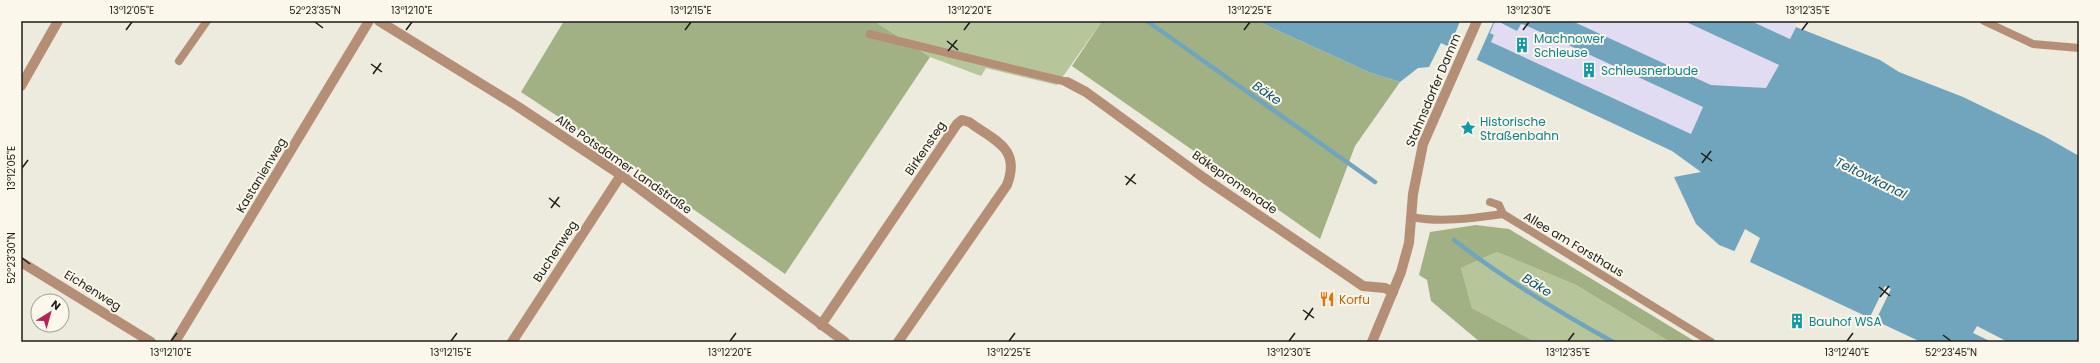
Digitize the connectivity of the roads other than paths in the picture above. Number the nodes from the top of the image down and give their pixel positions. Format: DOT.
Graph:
graph roads {
  1 [pos="58,21"];
  2 [pos="207,21"];
  3 [pos="369,21"];
  4 [pos="379,21"];
  5 [pos="1477,21"];
  6 [pos="1984,21"];
  7 [pos="870,34"];
  8 [pos="2079,48"];
  9 [pos="179,61"];
  10 [pos="1067,82"];
  11 [pos="21,86"];
  12 [pos="621,175"];
  13 [pos="1490,202"];
  14 [pos="1503,214"];
  15 [pos="1412,217"];
  16 [pos="21,262"];
  17 [pos="1393,292"];
  18 [pos="821,326"];
  19 [pos="151,342"];
  20 [pos="175,342"];
  21 [pos="512,342"];
  22 [pos="845,342"];
  23 [pos="898,342"];
  24 [pos="1372,342"];
  25 [pos="1711,342"];
  1 -- 11 [label="street"];
  2 -- 9 [label="lane"];
  3 -- 20 [label="street, Kastanienweg"];
  4 -- 12 [label="street, Alte Potsdamer Landstraße"];
  5 -- 15 [label="street, Stahnsdorfer Damm"];
  6 -- 8 [label="lane"];
  7 -- 10 [label="lane"];
  10 -- 17 [label="street, Bäkepromenade"];
  12 -- 18 [label="street, Alte Potsdamer Landstraße"];
  12 -- 21 [label="street, Buchenweg"];
  13 -- 14 [label="lane, Allee am Forsthaus"];
  14 -- 15 [label="lane"];
  14 -- 25 [label="lane, Allee am Forsthaus"];
  15 -- 17 [label="street, Stahnsdorfer Damm"];
  16 -- 19 [label="street, Eichenweg"];
  17 -- 24 [label="street, Stahnsdorfer Damm"];
  18 -- 22 [label="street, Alte Potsdamer Landstraße"];
  18 -- 23 [label="street, Birkensteg"];
}
